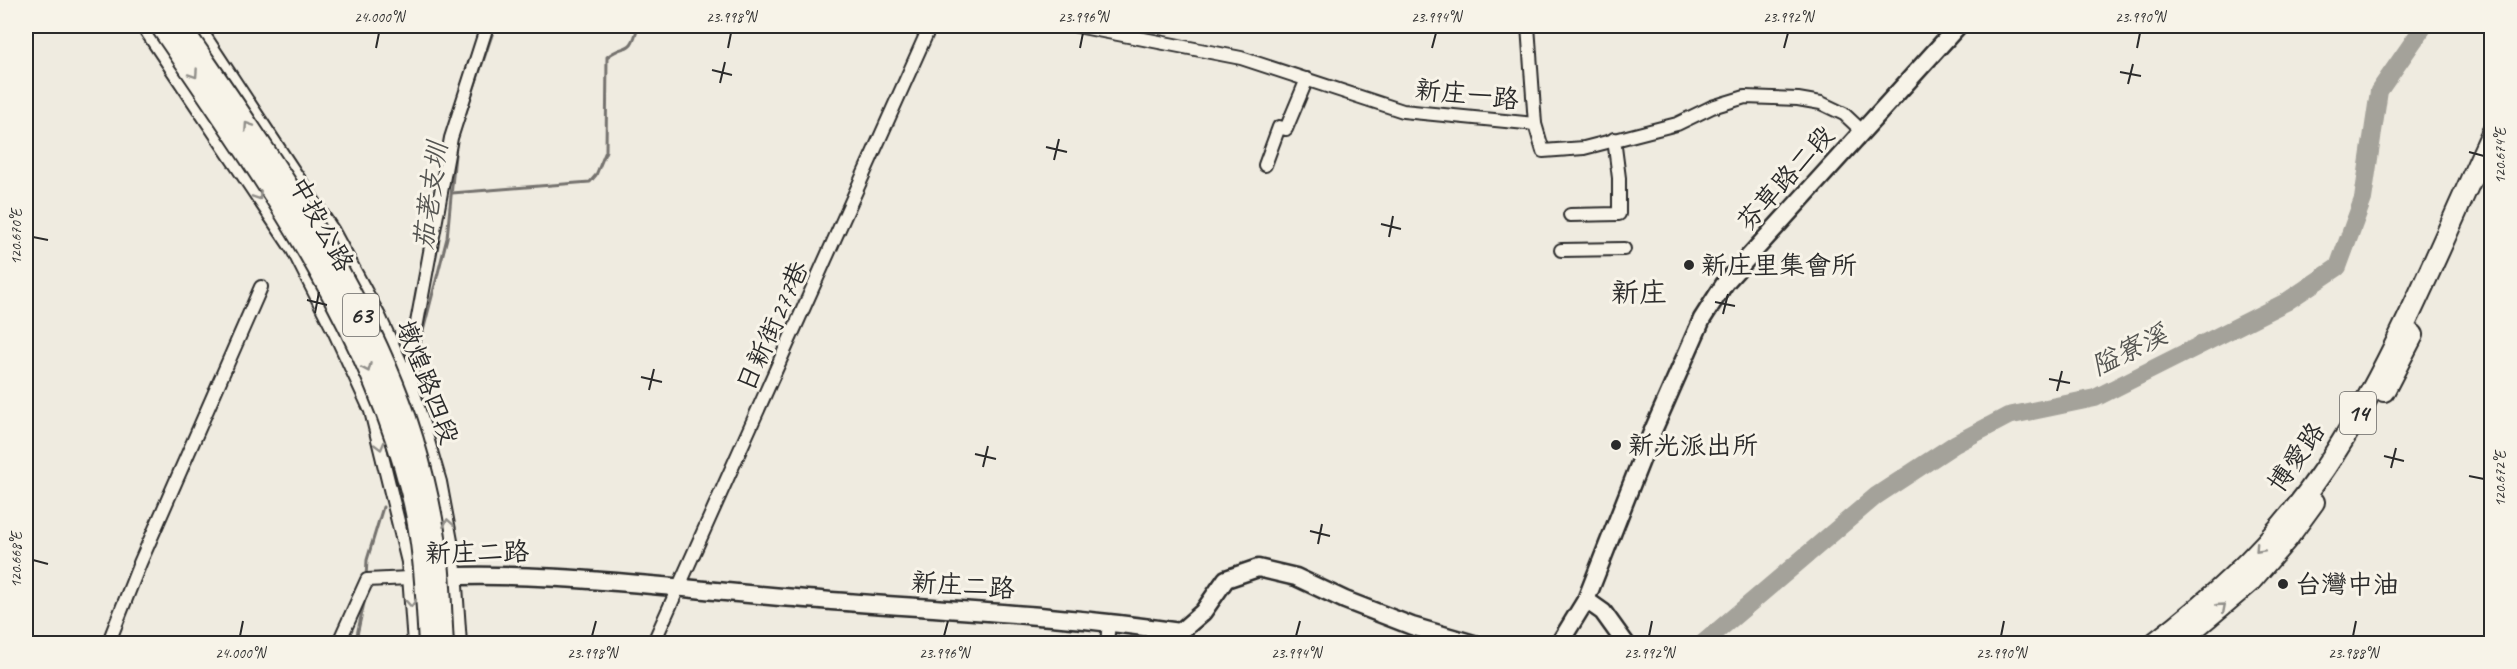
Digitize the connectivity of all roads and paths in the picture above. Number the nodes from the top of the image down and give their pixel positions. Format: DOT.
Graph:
graph roads {
  1 [pos="143,26"];
  2 [pos="162,26"];
  3 [pos="180,26"];
  4 [pos="198,26"];
  5 [pos="487,26"];
  6 [pos="930,26"];
  7 [pos="1077,26"];
  8 [pos="1527,26"];
  9 [pos="1958,26"];
  10 [pos="1307,79"];
  11 [pos="1535,124"];
  12 [pos="1862,130"];
  13 [pos="2492,133"];
  14 [pos="1614,139"];
  15 [pos="1265,165"];
  16 [pos="2492,165"];
  17 [pos="1570,215"];
  18 [pos="1624,249"];
  19 [pos="1561,250"];
  20 [pos="261,287"];
  21 [pos="412,387"];
  22 [pos="390,486"];
  23 [pos="2282,534"];
  24 [pos="456,575"];
  25 [pos="2244,576"];
  26 [pos="409,578"];
  27 [pos="679,588"];
  28 [pos="1586,600"];
  29 [pos="1109,621"];
  30 [pos="108,644"];
  31 [pos="338,644"];
  32 [pos="414,644"];
  33 [pos="429,644"];
  34 [pos="443,644"];
  35 [pos="460,644"];
  36 [pos="653,644"];
  37 [pos="1107,644"];
  38 [pos="1474,644"];
  39 [pos="1559,644"];
  40 [pos="1626,644"];
  41 [pos="2154,644"];
  42 [pos="2176,644"];
  1 -- 22 [label="street, one-way"];
  2 -- 33 [label="main road, 中投公路 / 63, one-way, bridge"];
  34 -- 3 [label="main road, 中投公路 / 63, one-way, bridge"];
  4 -- 21 [label="street, 墩煌路四段"];
  5 -- 21 [label="street"];
  6 -- 27 [label="street, 日新街277巷"];
  7 -- 10 [label="street, 新庄一路"];
  8 -- 11 [label="street"];
  9 -- 12 [label="street, 芬草路二段"];
  10 -- 11 [label="street, 新庄一路"];
  10 -- 15 [label="street"];
  11 -- 14 [label="street, 新庄一路"];
  12 -- 14 [label="street, 新庄一路"];
  12 -- 28 [label="street, 芬草路二段"];
  13 -- 23 [label="main road, 博愛路 / 14"];
  14 -- 17 [label="street"];
  16 -- 23 [label="main road, 博愛路 / 14"];
  18 -- 19 [label="street"];
  20 -- 30 [label="street"];
  21 -- 22 [label="street"];
  24 -- 21 [label="street, 墩煌路四段, one-way"];
  22 -- 26 [label="street"];
  23 -- 25 [label="main road, 博愛路 / 14"];
  24 -- 26 [label="street, 新庄二路"];
  24 -- 27 [label="street, 新庄二路"];
  24 -- 35 [label="street, 墩煌路四段"];
  25 -- 41 [label="main road, 博愛路 / 14"];
  42 -- 25 [label="main road, 博愛路 / 14, one-way"];
  26 -- 31 [label="street"];
  26 -- 32 [label="street, one-way"];
  27 -- 29 [label="street, 新庄二路"];
  27 -- 36 [label="street, 日新街277巷"];
  28 -- 39 [label="street, 芬草路二段"];
  28 -- 40 [label="street"];
  29 -- 37 [label="street"];
  29 -- 38 [label="street, 新庄二路"];
}
